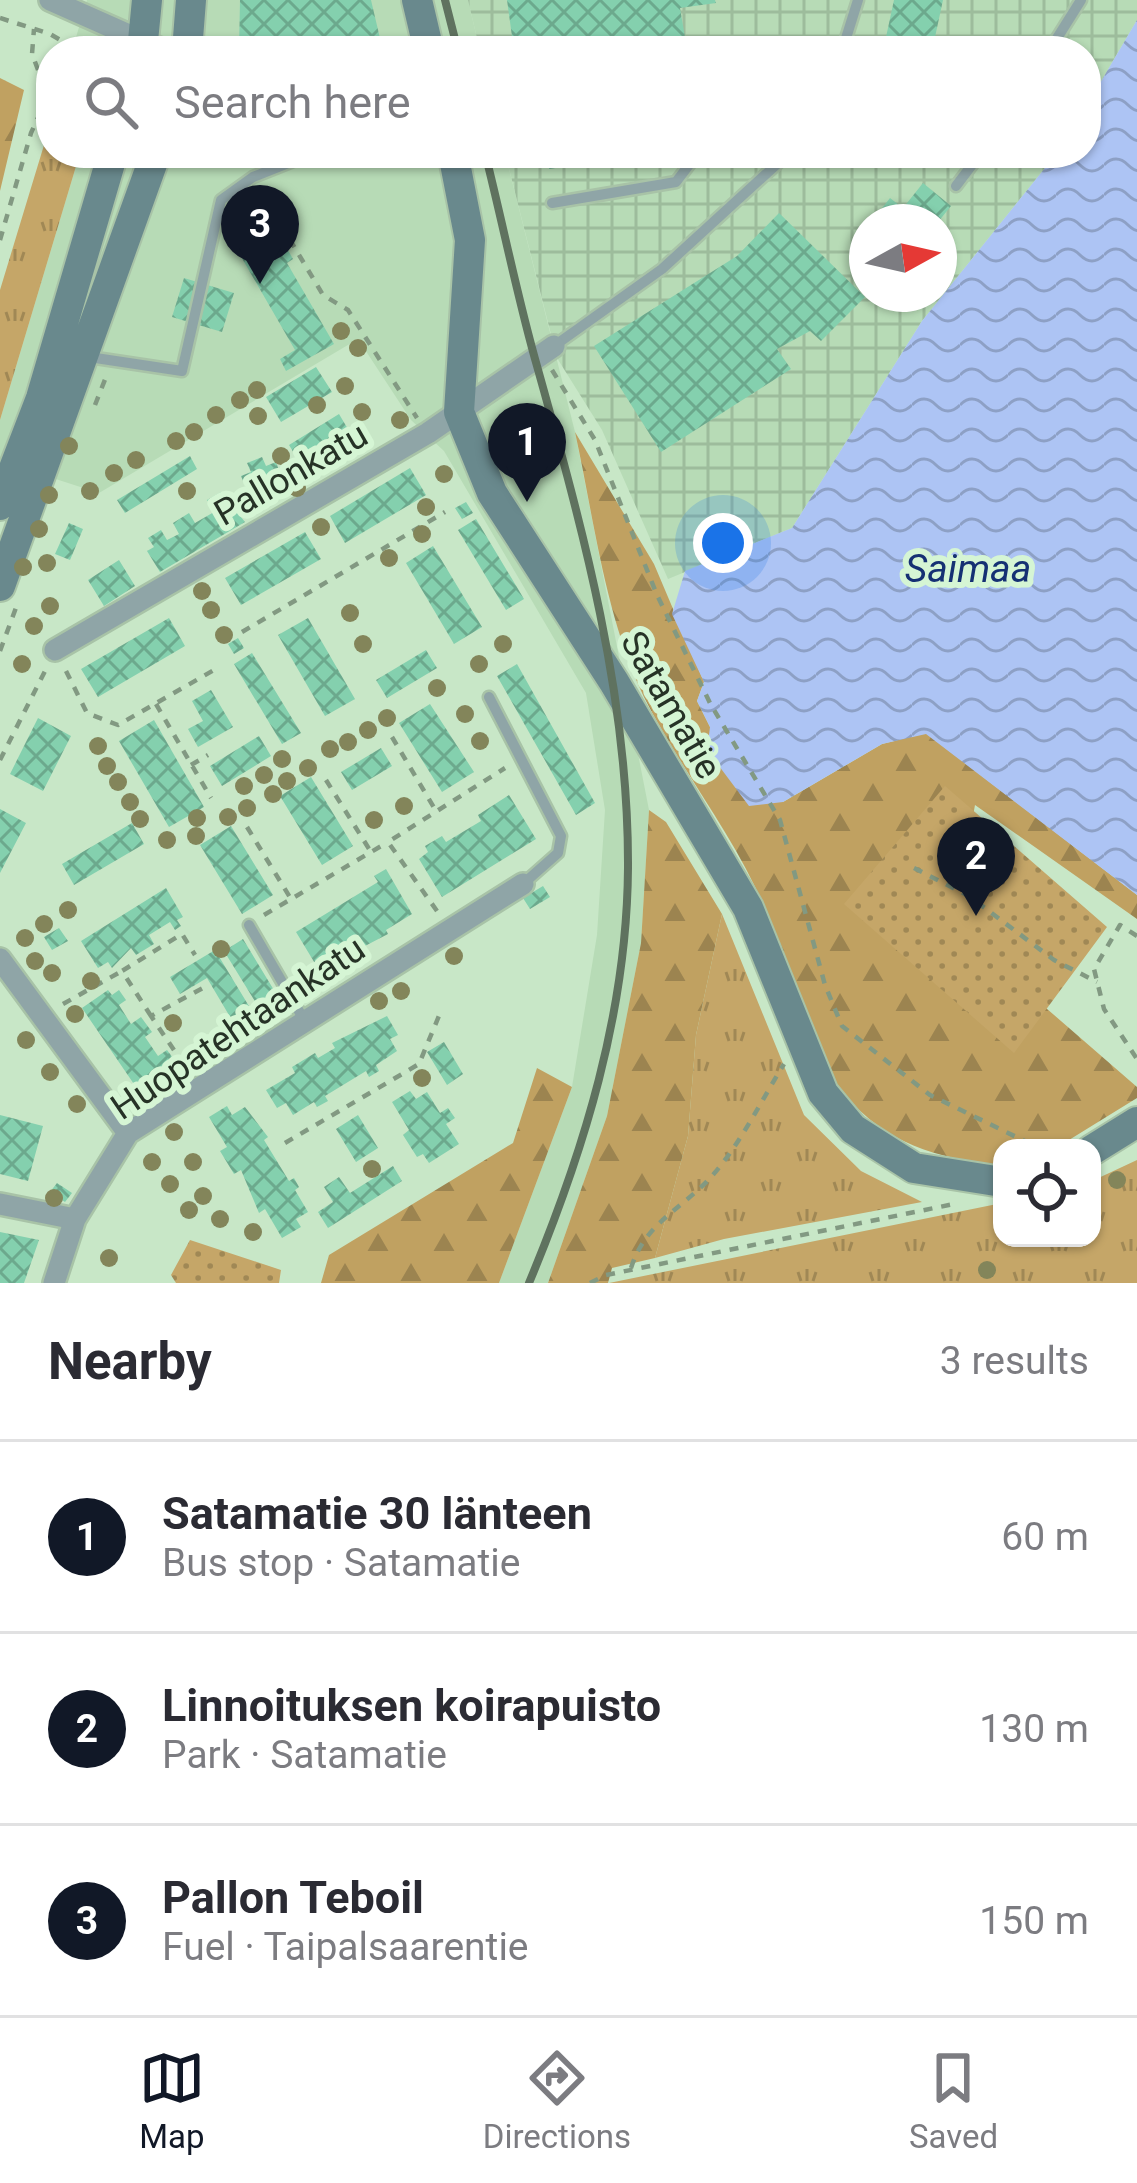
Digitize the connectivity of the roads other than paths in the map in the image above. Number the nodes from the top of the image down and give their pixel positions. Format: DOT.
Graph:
graph roads {
  1 [pos="147,0"];
  2 [pos="190,0"];
  3 [pos="417,0"];
  4 [pos="858,0"];
  5 [pos="1081,0"];
  6 [pos="62,2"];
  7 [pos="127,36"];
  8 [pos="149,36"];
  9 [pos="189,36"];
  10 [pos="425,36"];
  11 [pos="847,36"];
  12 [pos="1058,36"];
  13 [pos="109,168"];
  14 [pos="151,168"];
  15 [pos="276,168"];
  16 [pos="456,168"];
  17 [pos="687,168"];
  18 [pos="772,168"];
  19 [pos="970,168"];
  20 [pos="956,186"];
  21 [pos="552,203"];
  22 [pos="549,350"];
  23 [pos="86,356"];
  24 [pos="458,412"];
  25 [pos="0,505"];
  26 [pos="0,586"];
  27 [pos="55,650"];
  28 [pos="489,697"];
  29 [pos="523,884"];
  30 [pos="249,925"];
  31 [pos="0,959"];
  32 [pos="303,1018"];
  33 [pos="1137,1122"];
  34 [pos="128,1133"];
  35 [pos="1101,1144"];
  36 [pos="993,1181"];
  37 [pos="0,1204"];
  38 [pos="75,1220"];
  39 [pos="54,1283"];
  1 -- 8 [label="street"];
  2 -- 9 [label="street"];
  3 -- 10 [label="street"];
  4 -- 11 [label="lane"];
  5 -- 12 [label="lane"];
  6 -- 7 [label="street"];
  13 -- 25 [label="street"];
  14 -- 23 [label="street"];
  15 -- 23 [label="lane"];
  16 -- 24 [label="street, Satamatie"];
  17 -- 21 [label="lane"];
  18 -- 22 [label="lane"];
  19 -- 20 [label="lane"];
  22 -- 24 [label="street, Pallonkatu"];
  23 -- 26 [label="street"];
  24 -- 27 [label="street, Pallonkatu"];
  24 -- 36 [label="street, Satamatie"];
  28 -- 29 [label="lane"];
  29 -- 32 [label="street, Huopatehtaankatu"];
  30 -- 32 [label="lane"];
  31 -- 34 [label="street"];
  32 -- 34 [label="street, Huopatehtaankatu"];
  33 -- 35 [label="street"];
  34 -- 38 [label="street, Huopatehtaankatu"];
  37 -- 38 [label="street"];
  38 -- 39 [label="street, Huopatehtaankatu"];
}
